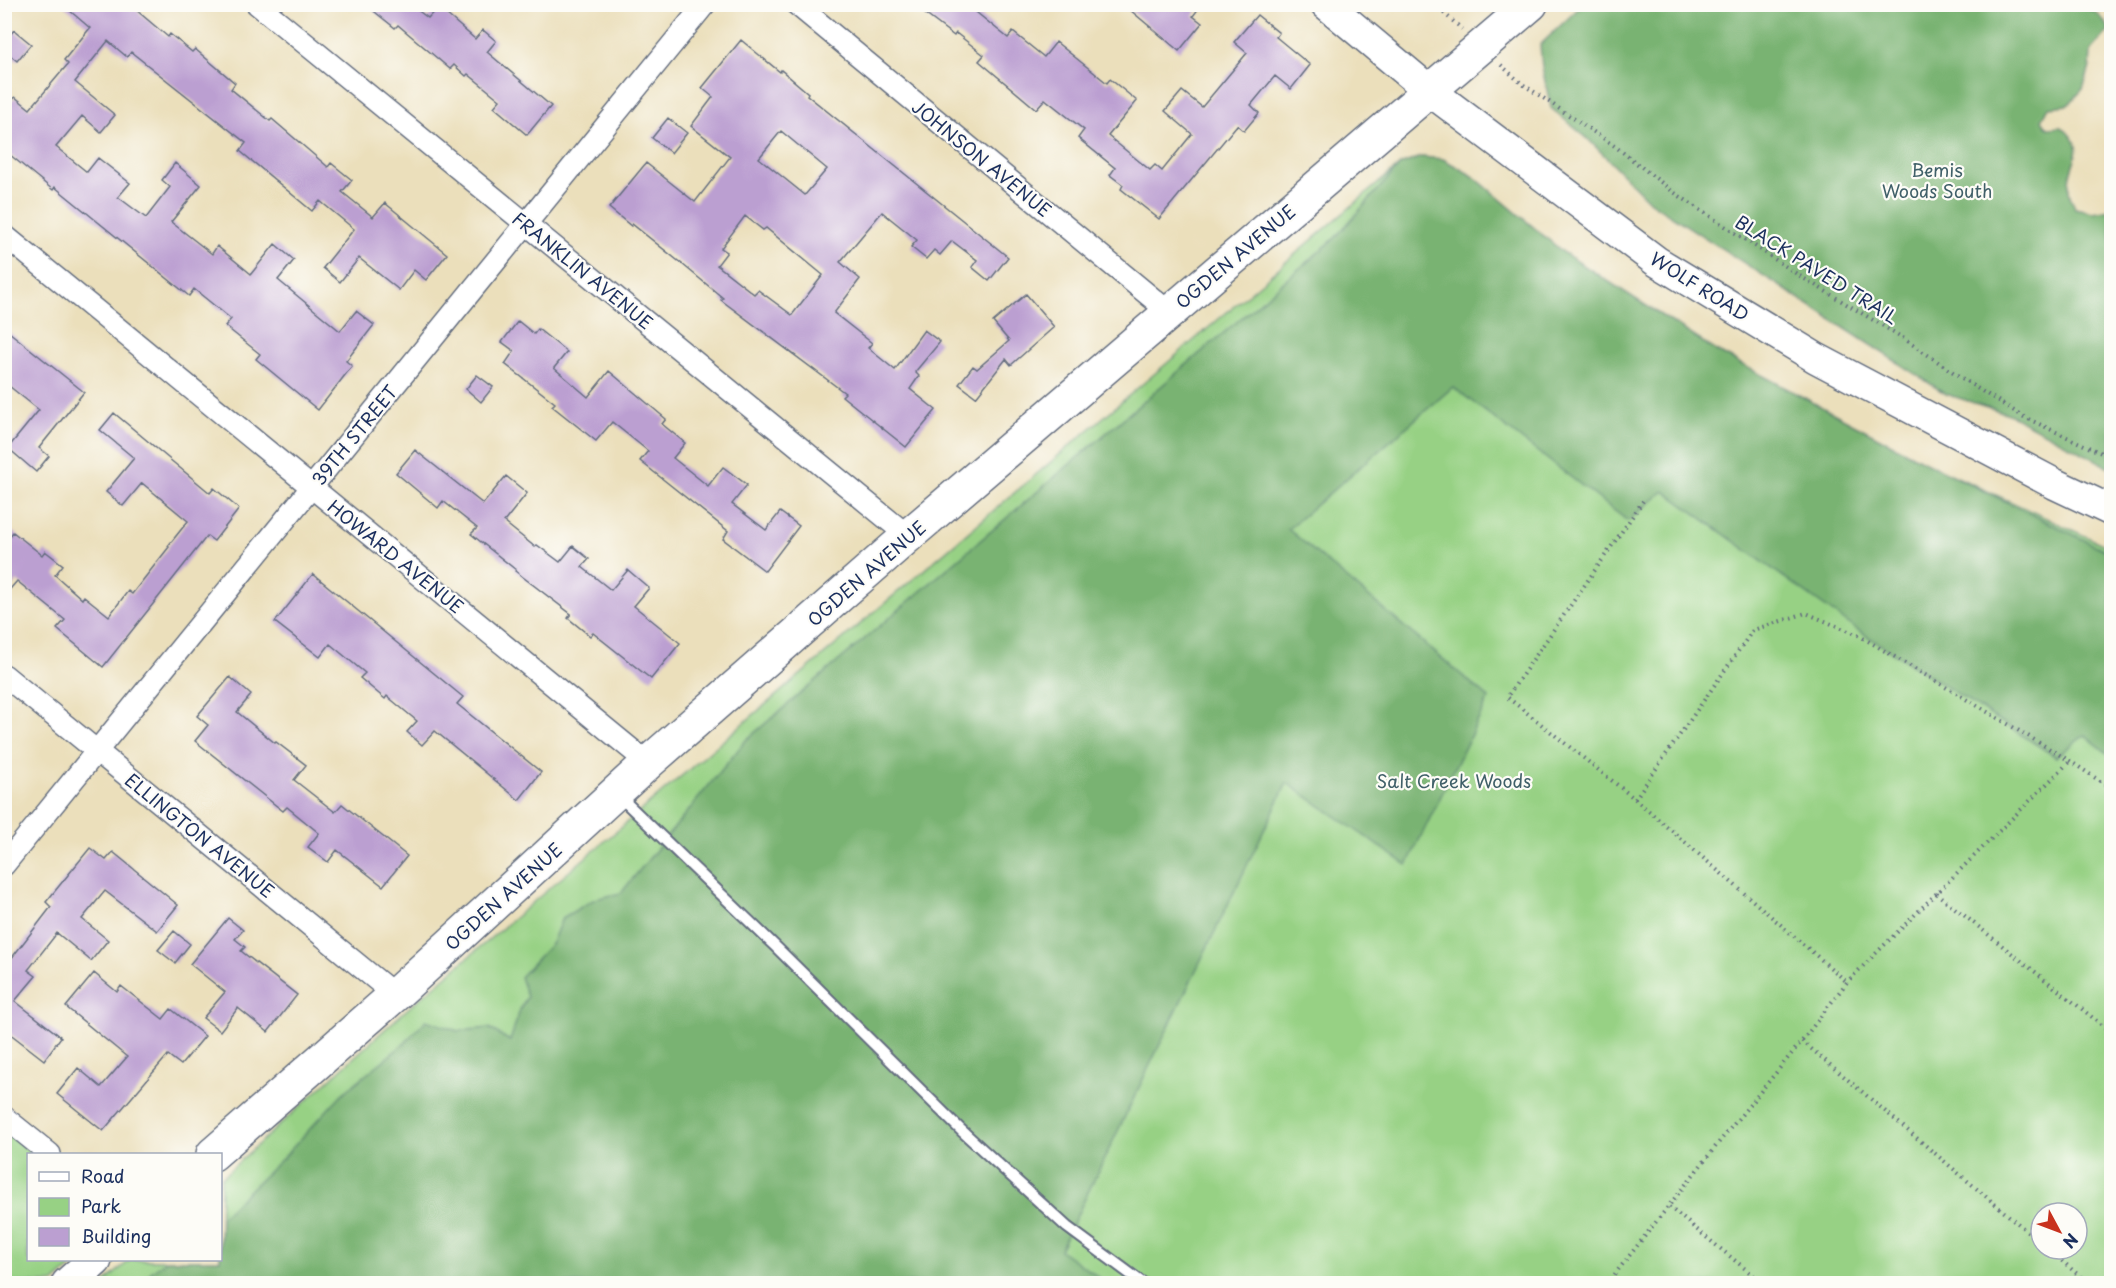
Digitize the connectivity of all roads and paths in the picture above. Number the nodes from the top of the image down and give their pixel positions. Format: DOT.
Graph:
graph roads {
  1 [pos="257,4"];
  2 [pos="705,4"];
  3 [pos="796,4"];
  4 [pos="1326,4"];
  5 [pos="1531,4"];
  6 [pos="1521,83"];
  7 [pos="1430,91"];
  8 [pos="527,224"];
  9 [pos="4,235"];
  10 [pos="1169,312"];
  11 [pos="2112,458"];
  12 [pos="311,487"];
  13 [pos="1643,501"];
  14 [pos="2112,511"];
  15 [pos="908,536"];
  16 [pos="4,675"];
  17 [pos="98,751"];
  18 [pos="2070,761"];
  19 [pos="648,763"];
  20 [pos="2112,789"];
  21 [pos="615,793"];
  22 [pos="1635,799"];
  23 [pos="4,865"];
  24 [pos="1936,893"];
  25 [pos="1846,982"];
  26 [pos="395,995"];
  27 [pos="2112,1033"];
  28 [pos="1802,1041"];
  29 [pos="4,1117"];
  30 [pos="49,1153"];
  31 [pos="215,1153"];
  32 [pos="1670,1207"];
  33 [pos="2029,1233"];
  34 [pos="94,1261"];
  35 [pos="2062,1261"];
  36 [pos="68,1284"];
  37 [pos="1144,1284"];
  38 [pos="1607,1284"];
  39 [pos="1764,1284"];
  40 [pos="2089,1284"];
  1 -- 8 [label="street, FRANKLIN AVENUE"];
  2 -- 8 [label="street, 39TH STREET"];
  3 -- 10 [label="street, JOHNSON AVENUE"];
  4 -- 7 [label="main road, WOLF ROAD"];
  5 -- 7 [label="main road, OGDEN AVENUE"];
  6 -- 11 [label="path, BLACK PAVED TRAIL"];
  7 -- 10 [label="main road, OGDEN AVENUE"];
  7 -- 14 [label="main road, WOLF ROAD"];
  8 -- 12 [label="street, 39TH STREET"];
  8 -- 15 [label="street, FRANKLIN AVENUE"];
  9 -- 12 [label="street, HOWARD AVENUE"];
  10 -- 15 [label="main road, OGDEN AVENUE"];
  12 -- 17 [label="street, 39TH STREET"];
  12 -- 19 [label="street, HOWARD AVENUE"];
  13 -- 22 [label="path"];
  15 -- 19 [label="main road, OGDEN AVENUE"];
  16 -- 17 [label="street, ELLINGTON AVENUE"];
  17 -- 23 [label="street, 39TH STREET"];
  17 -- 26 [label="street, ELLINGTON AVENUE"];
  18 -- 20 [label="path"];
  18 -- 22 [label="path"];
  18 -- 24 [label="path"];
  19 -- 21 [label="main road, OGDEN AVENUE"];
  21 -- 26 [label="main road, OGDEN AVENUE"];
  21 -- 37 [label="lane"];
  22 -- 25 [label="path"];
  24 -- 25 [label="path"];
  24 -- 27 [label="path"];
  25 -- 28 [label="path"];
  26 -- 31 [label="main road, OGDEN AVENUE"];
  28 -- 32 [label="path"];
  28 -- 33 [label="path"];
  29 -- 30 [label="street"];
  32 -- 38 [label="path"];
  32 -- 39 [label="path"];
  34 -- 36 [label="main road"];
  35 -- 40 [label="path"];
}
